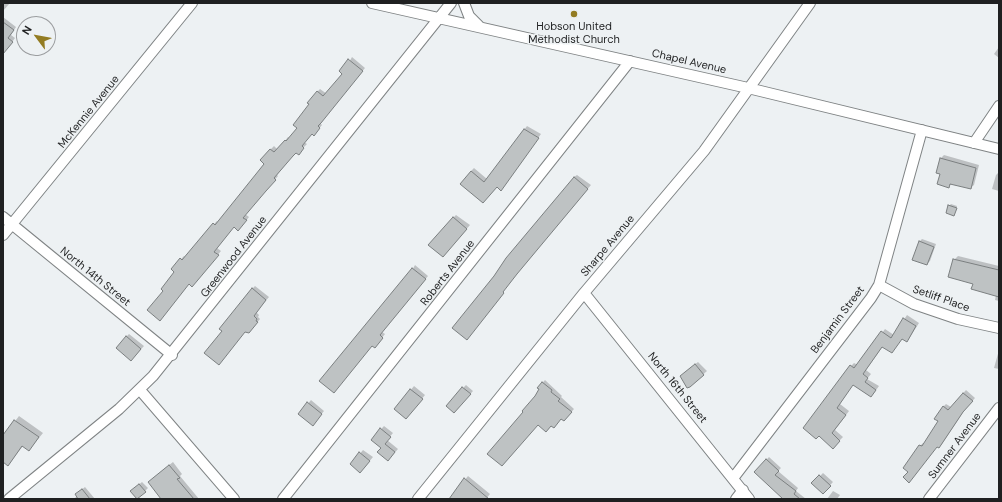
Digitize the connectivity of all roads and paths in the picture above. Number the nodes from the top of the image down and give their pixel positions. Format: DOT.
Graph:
graph roads {
  1 [pos="192,3"];
  2 [pos="372,3"];
  3 [pos="451,3"];
  4 [pos="464,3"];
  5 [pos="810,3"];
  6 [pos="439,17"];
  7 [pos="479,26"];
  8 [pos="630,61"];
  9 [pos="748,88"];
  10 [pos="999,106"];
  11 [pos="922,130"];
  12 [pos="974,143"];
  13 [pos="999,149"];
  14 [pos="3,217"];
  15 [pos="12,225"];
  16 [pos="3,235"];
  17 [pos="879,284"];
  18 [pos="584,293"];
  19 [pos="999,328"];
  20 [pos="172,355"];
  21 [pos="140,390"];
  22 [pos="999,408"];
  23 [pos="734,477"];
  24 [pos="743,490"];
  25 [pos="9,499"];
  26 [pos="234,499"];
  27 [pos="283,499"];
  28 [pos="418,499"];
  29 [pos="736,499"];
  30 [pos="749,499"];
  31 [pos="930,499"];
  1 -- 15 [label="street, McKennie Avenue"];
  2 -- 6 [label="street, Chapel Avenue"];
  3 -- 6 [label="street, Greenwood Avenue"];
  4 -- 7 [label="street"];
  5 -- 9 [label="street, Sharpe Avenue"];
  6 -- 7 [label="street, Chapel Avenue"];
  6 -- 20 [label="street, Greenwood Avenue"];
  7 -- 8 [label="street, Chapel Avenue"];
  8 -- 9 [label="street, Chapel Avenue"];
  8 -- 27 [label="street, Roberts Avenue"];
  9 -- 11 [label="street, Chapel Avenue"];
  9 -- 18 [label="street, Sharpe Avenue"];
  10 -- 12 [label="street"];
  11 -- 12 [label="street, Chapel Avenue"];
  11 -- 17 [label="street, Benjamin Street"];
  12 -- 13 [label="street, Chapel Avenue"];
  14 -- 15 [label="street, North 14th Street"];
  15 -- 16 [label="street, McKennie Avenue"];
  15 -- 20 [label="street, North 14th Street"];
  17 -- 19 [label="street, Setliff Place"];
  17 -- 23 [label="street, Benjamin Street"];
  18 -- 23 [label="street, North 16th Street"];
  18 -- 28 [label="street, Sharpe Avenue"];
  20 -- 21 [label="street, Greenwood Avenue"];
  21 -- 25 [label="street, Greenwood Avenue"];
  21 -- 26 [label="street"];
  22 -- 31 [label="street, Sumner Avenue"];
  23 -- 24 [label="street, North 16th Street"];
  24 -- 29 [label="street"];
  24 -- 30 [label="street, North 16th Street"];
}
